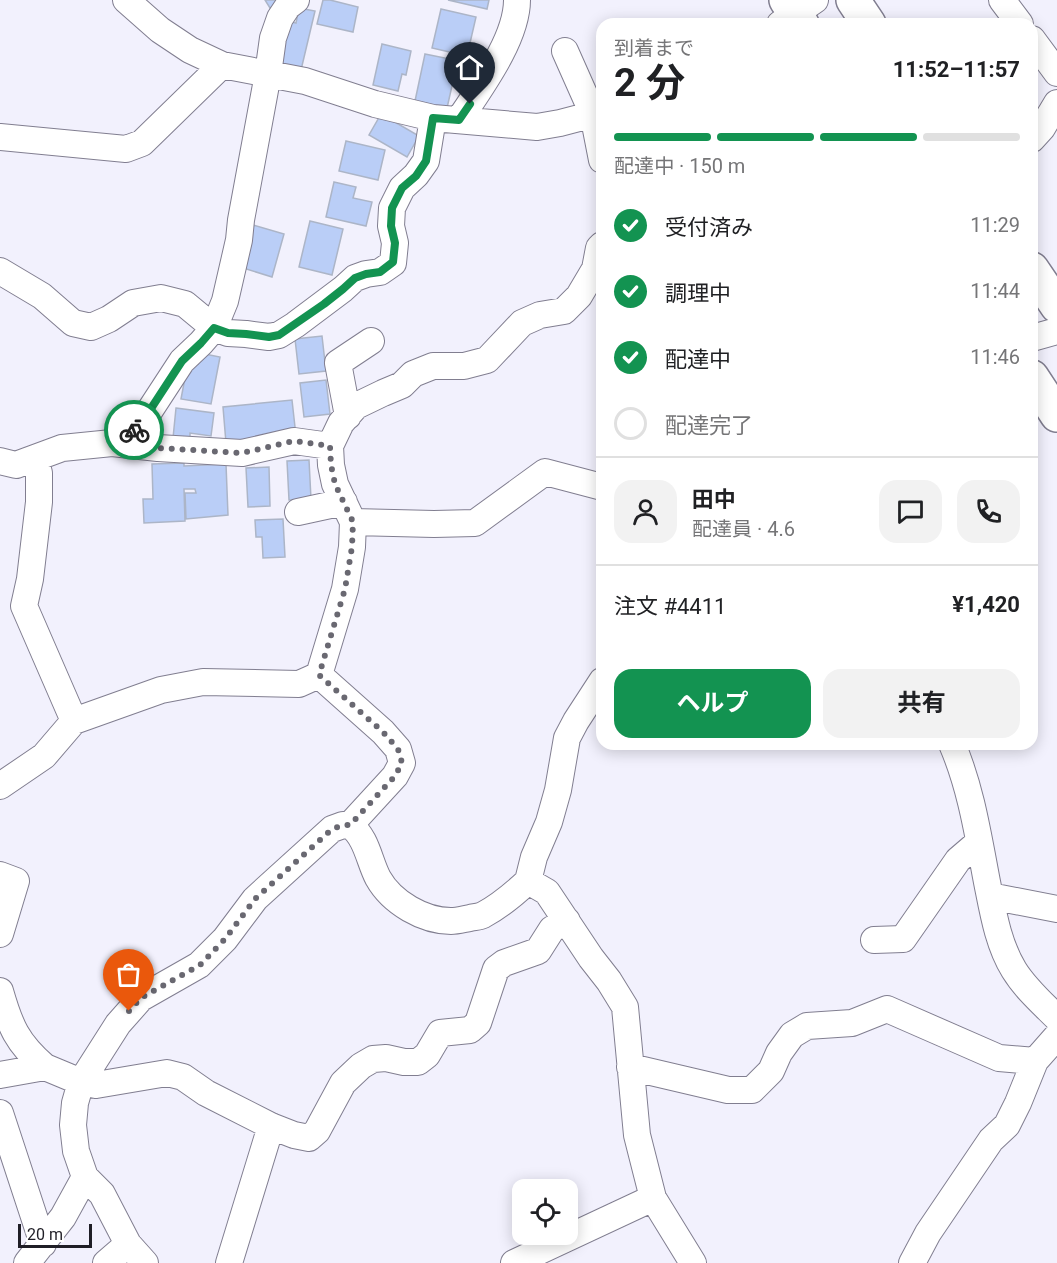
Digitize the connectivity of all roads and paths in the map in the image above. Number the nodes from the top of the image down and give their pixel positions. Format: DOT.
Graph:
graph roads {
  1 [pos="126,0"];
  2 [pos="296,0"];
  3 [pos="517,0"];
  4 [pos="853,0"];
  5 [pos="1002,0"];
  6 [pos="865,18"];
  7 [pos="1016,18"];
  8 [pos="1038,47"];
  9 [pos="565,51"];
  10 [pos="222,65"];
  11 [pos="1057,73"];
  12 [pos="268,74"];
  13 [pos="1057,103"];
  14 [pos="596,111"];
  15 [pos="596,113"];
  16 [pos="433,118"];
  17 [pos="459,120"];
  18 [pos="1038,132"];
  19 [pos="0,137"];
  20 [pos="596,265"];
  21 [pos="0,271"];
  22 [pos="1038,277"];
  23 [pos="1057,306"];
  24 [pos="214,328"];
  25 [pos="1057,332"];
  26 [pos="1038,337"];
  27 [pos="371,341"];
  28 [pos="1038,386"];
  29 [pos="1057,415"];
  30 [pos="348,416"];
  31 [pos="122,444"];
  32 [pos="330,446"];
  33 [pos="35,458"];
  34 [pos="0,461"];
  35 [pos="596,485"];
  36 [pos="298,512"];
  37 [pos="349,512"];
  38 [pos="319,675"];
  39 [pos="596,690"];
  40 [pos="74,721"];
  41 [pos="954,750"];
  42 [pos="0,786"];
  43 [pos="350,825"];
  44 [pos="979,842"];
  45 [pos="0,875"];
  46 [pos="528,881"];
  47 [pos="990,896"];
  48 [pos="1057,909"];
  49 [pos="567,921"];
  50 [pos="0,934"];
  51 [pos="874,940"];
  52 [pos="0,991"];
  53 [pos="1056,1021"];
  54 [pos="0,1046"];
  55 [pos="37,1060"];
  56 [pos="1035,1061"];
  57 [pos="630,1067"];
  58 [pos="0,1075"];
  59 [pos="81,1082"];
  60 [pos="0,1113"];
  61 [pos="271,1125"];
  62 [pos="85,1178"];
  63 [pos="653,1198"];
  64 [pos="128,1244"];
  65 [pos="35,1253"];
  66 [pos="106,1263"];
  67 [pos="145,1263"];
  68 [pos="229,1263"];
  69 [pos="514,1263"];
  70 [pos="693,1263"];
  71 [pos="912,1263"];
  1 -- 10 [label="street"];
  2 -- 12 [label="street"];
  3 -- 17 [label="street"];
  4 -- 6 [label="highway"];
  5 -- 7 [label="street"];
  8 -- 11 [label="street"];
  9 -- 14 [label="street"];
  10 -- 12 [label="street"];
  10 -- 19 [label="street"];
  12 -- 16 [label="street"];
  12 -- 24 [label="street"];
  13 -- 18 [label="street"];
  15 -- 17 [label="street"];
  16 -- 17 [label="street"];
  16 -- 24 [label="street"];
  20 -- 30 [label="street"];
  21 -- 24 [label="street"];
  22 -- 23 [label="highway"];
  24 -- 31 [label="street"];
  25 -- 26 [label="street"];
  27 -- 30 [label="street"];
  28 -- 29 [label="highway"];
  30 -- 32 [label="street"];
  31 -- 32 [label="street"];
  31 -- 33 [label="street"];
  32 -- 37 [label="street"];
  33 -- 34 [label="street"];
  33 -- 40 [label="street"];
  35 -- 37 [label="street"];
  36 -- 37 [label="street"];
  37 -- 38 [label="street"];
  38 -- 40 [label="street"];
  38 -- 43 [label="street"];
  39 -- 46 [label="street"];
  40 -- 42 [label="street"];
  41 -- 44 [label="street"];
  43 -- 46 [label="street"];
  43 -- 59 [label="street"];
  44 -- 47 [label="street"];
  44 -- 51 [label="street"];
  45 -- 50 [label="street"];
  46 -- 49 [label="street"];
  47 -- 48 [label="street"];
  47 -- 53 [label="street"];
  49 -- 57 [label="street"];
  49 -- 61 [label="street"];
  52 -- 55 [label="street"];
  53 -- 56 [label="street"];
  54 -- 55 [label="street"];
  55 -- 58 [label="street"];
  55 -- 59 [label="street"];
  56 -- 57 [label="street"];
  56 -- 71 [label="street"];
  57 -- 63 [label="street"];
  59 -- 61 [label="street"];
  59 -- 62 [label="street"];
  60 -- 65 [label="street"];
  61 -- 68 [label="street"];
  62 -- 64 [label="street"];
  62 -- 65 [label="street"];
  63 -- 69 [label="street"];
  63 -- 70 [label="street"];
  64 -- 66 [label="street"];
  64 -- 67 [label="street"];
}
